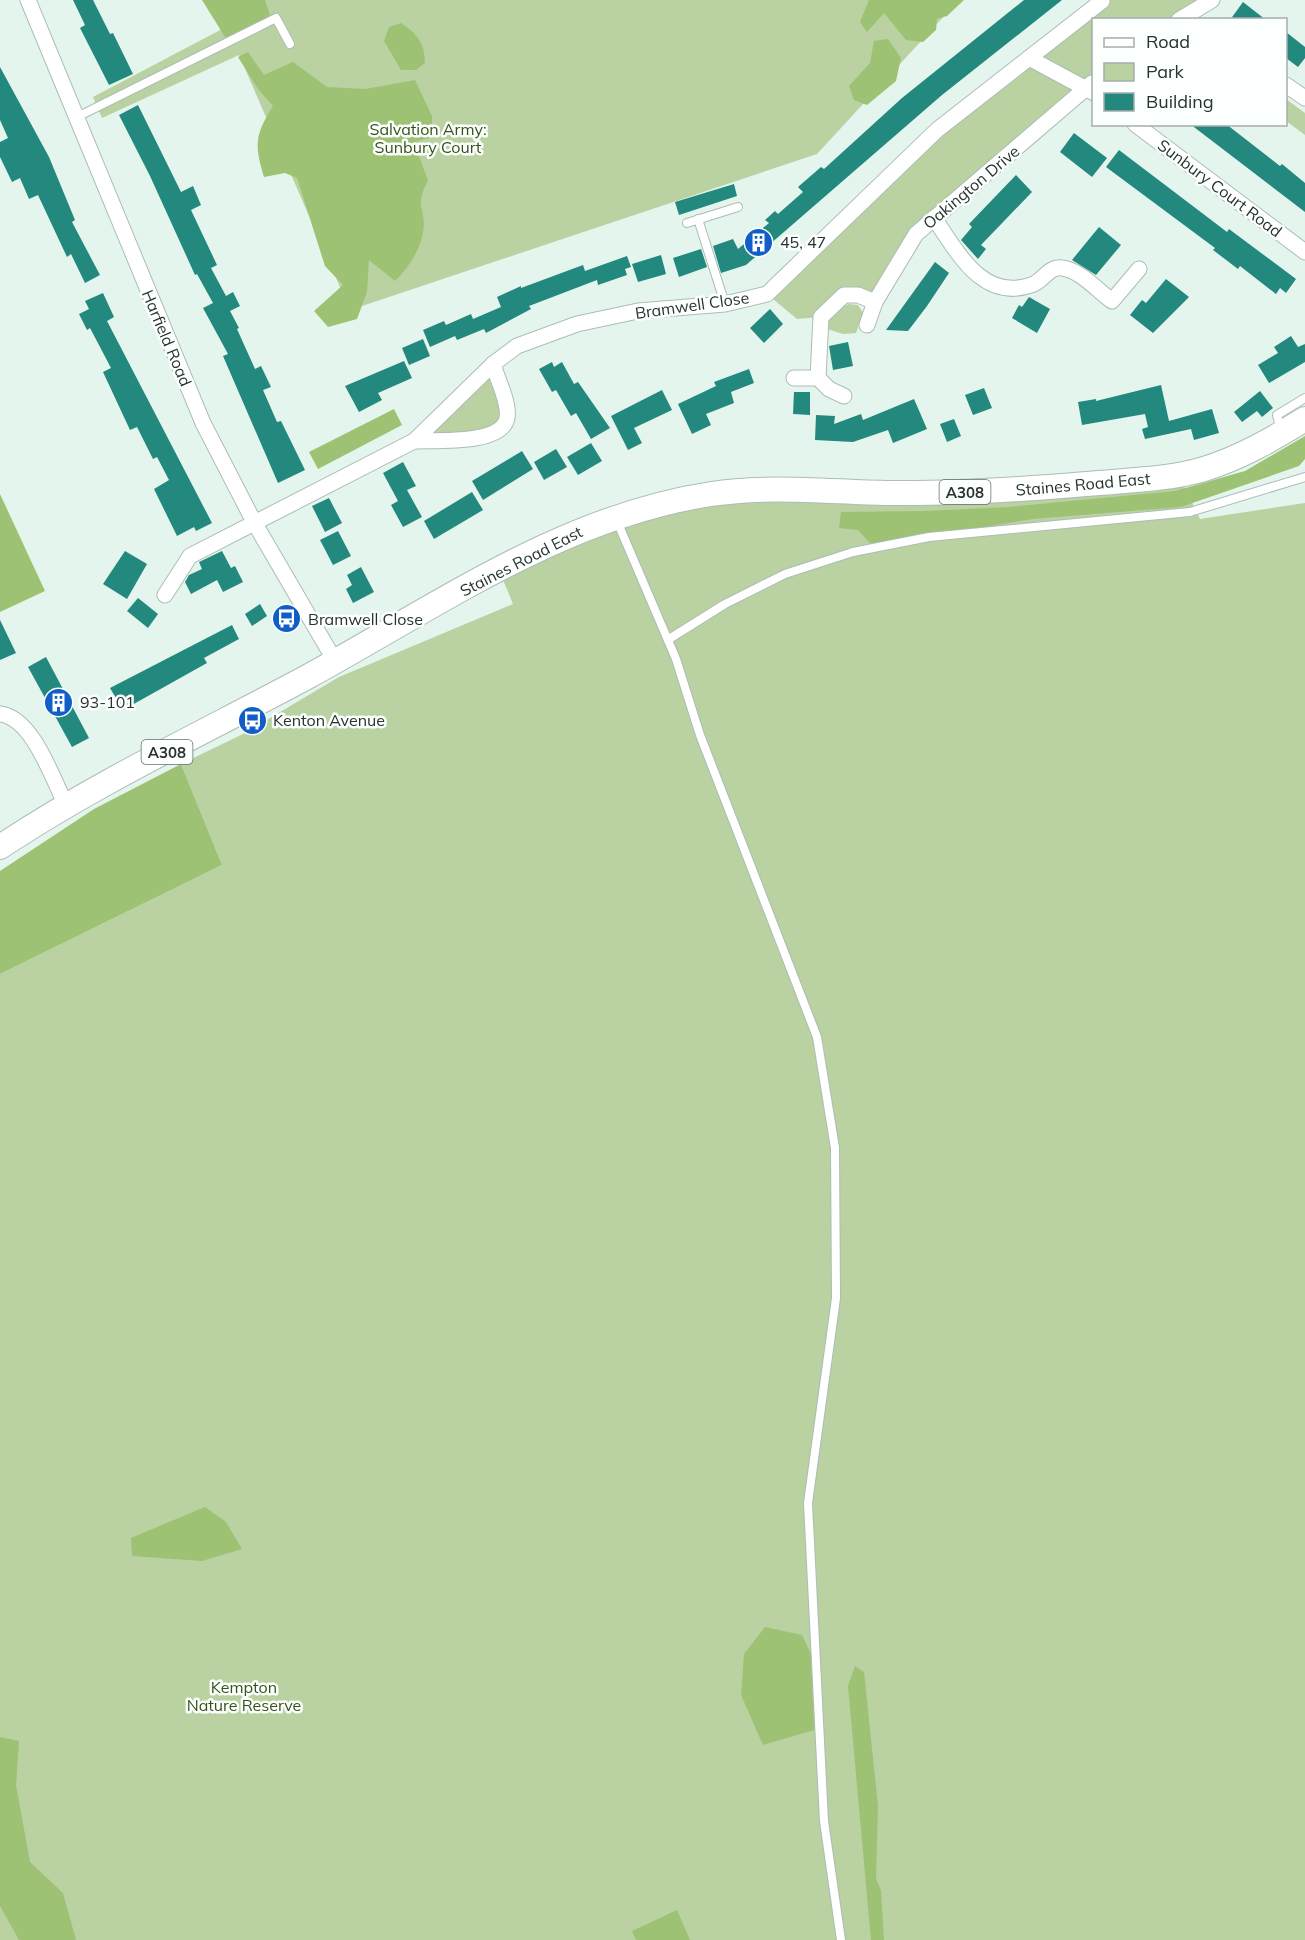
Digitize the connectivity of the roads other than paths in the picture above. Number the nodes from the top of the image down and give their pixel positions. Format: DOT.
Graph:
graph roads {
  1 [pos="28,0"];
  2 [pos="1213,0"];
  3 [pos="1102,1"];
  4 [pos="1182,18"];
  5 [pos="1205,18"];
  6 [pos="290,44"];
  7 [pos="1029,58"];
  8 [pos="1287,86"];
  9 [pos="1091,88"];
  10 [pos="1305,98"];
  11 [pos="76,117"];
  12 [pos="1138,126"];
  13 [pos="738,207"];
  14 [pos="934,218"];
  15 [pos="698,219"];
  16 [pos="687,223"];
  17 [pos="1305,252"];
  18 [pos="1139,269"];
  19 [pos="875,302"];
  20 [pos="725,304"];
  21 [pos="867,325"];
  22 [pos="493,364"];
  23 [pos="794,378"];
  24 [pos="818,378"];
  25 [pos="844,396"];
  26 [pos="1305,398"];
  27 [pos="1305,419"];
  28 [pos="1282,433"];
  29 [pos="414,441"];
  30 [pos="1305,477"];
  31 [pos="615,517"];
  32 [pos="254,522"];
  33 [pos="165,596"];
  34 [pos="669,639"];
  35 [pos="336,661"];
  36 [pos="0,714"];
  37 [pos="66,805"];
  38 [pos="0,847"];
  39 [pos="841,1940"];
  1 -- 11 [label="street, Harfield Road"];
  2 -- 4 [label="street"];
  2 -- 5 [label="street"];
  3 -- 7 [label="street"];
  6 -- 11 [label="lane"];
  7 -- 9 [label="street, Oakington Drive"];
  7 -- 20 [label="street, Bramwell Close"];
  8 -- 10 [label="street"];
  9 -- 14 [label="street, Oakington Drive"];
  11 -- 32 [label="street, Harfield Road"];
  12 -- 17 [label="street, Sunbury Court Road"];
  13 -- 15 [label="lane"];
  14 -- 18 [label="street"];
  14 -- 19 [label="street, Oakington Drive"];
  15 -- 16 [label="lane"];
  15 -- 20 [label="lane"];
  19 -- 21 [label="street, Oakington Drive"];
  19 -- 24 [label="street"];
  20 -- 22 [label="street, Bramwell Close"];
  22 -- 29 [label="street, Bramwell Close"];
  22 -- 29 [label="street, Bramwell Close"];
  23 -- 24 [label="street"];
  24 -- 25 [label="street"];
  26 -- 28 [label="lane"];
  27 -- 28 [label="highway, Staines Road East / A308"];
  28 -- 31 [label="highway, Staines Road East / A308"];
  29 -- 32 [label="street, Bramwell Close"];
  30 -- 34 [label="lane"];
  31 -- 34 [label="lane"];
  31 -- 35 [label="highway, Staines Road East / A308"];
  32 -- 33 [label="street, Bramwell Close"];
  32 -- 35 [label="street, Harfield Road"];
  34 -- 39 [label="lane"];
  35 -- 37 [label="highway, Staines Road East / A308"];
  36 -- 37 [label="street"];
  37 -- 38 [label="highway, Staines Road East / A308"];
}
